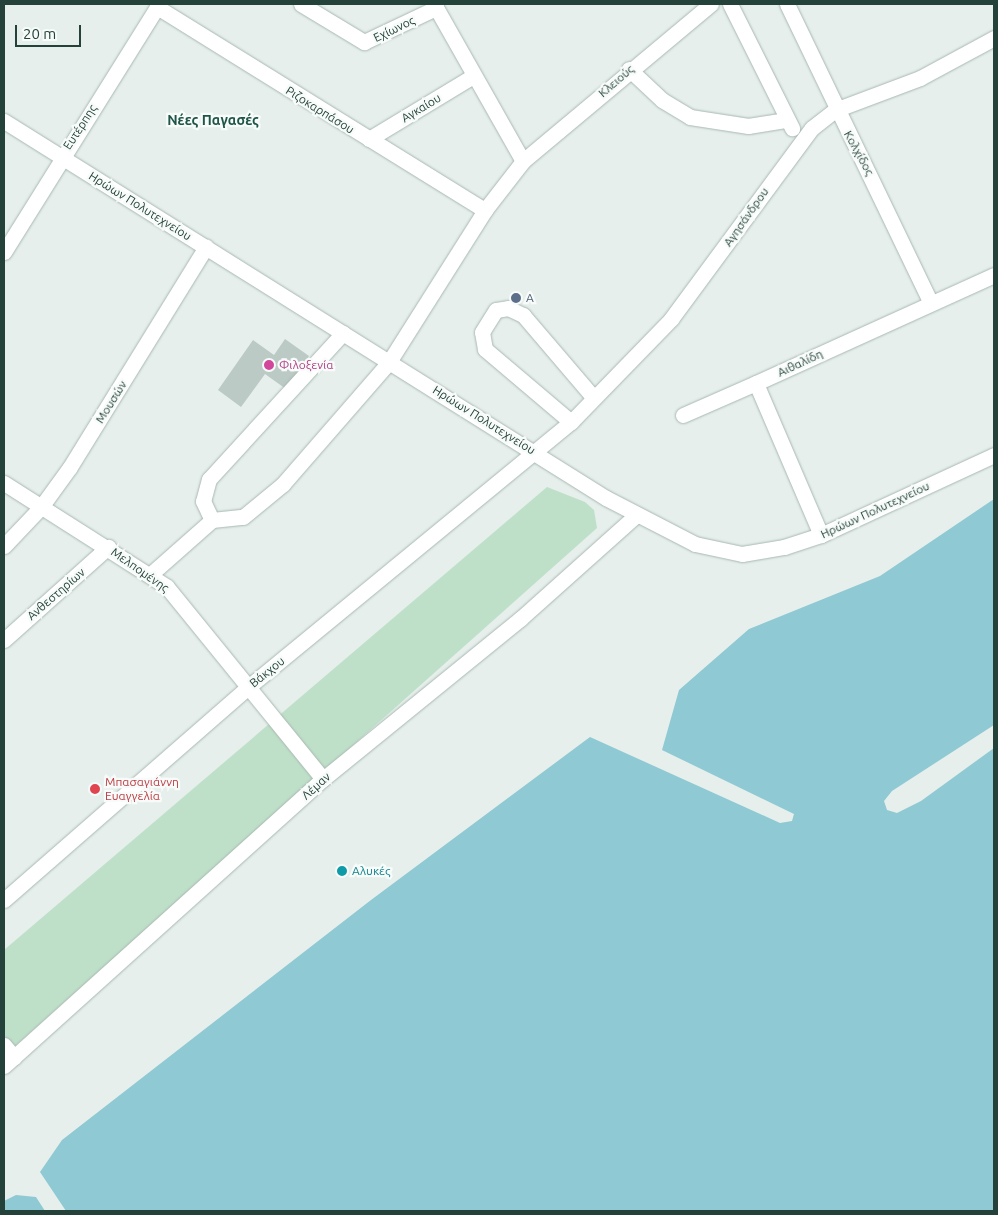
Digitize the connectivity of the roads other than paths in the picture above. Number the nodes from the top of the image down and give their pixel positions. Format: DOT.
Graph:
graph roads {
  1 [pos="301,4"];
  2 [pos="712,4"];
  3 [pos="730,4"];
  4 [pos="787,4"];
  5 [pos="158,6"];
  6 [pos="435,6"];
  7 [pos="994,38"];
  8 [pos="630,68"];
  9 [pos="473,76"];
  10 [pos="835,110"];
  11 [pos="787,120"];
  12 [pos="4,121"];
  13 [pos="368,139"];
  14 [pos="800,140"];
  15 [pos="61,157"];
  16 [pos="523,161"];
  17 [pos="485,210"];
  18 [pos="206,248"];
  19 [pos="4,252"];
  20 [pos="994,275"];
  21 [pos="931,303"];
  22 [pos="343,333"];
  23 [pos="389,362"];
  24 [pos="756,383"];
  25 [pos="594,398"];
  26 [pos="683,416"];
  27 [pos="571,422"];
  28 [pos="538,453"];
  29 [pos="994,455"];
  30 [pos="4,483"];
  31 [pos="41,507"];
  32 [pos="635,516"];
  33 [pos="212,520"];
  34 [pos="821,535"];
  35 [pos="4,546"];
  36 [pos="108,547"];
  37 [pos="151,574"];
  38 [pos="4,640"];
  39 [pos="247,688"];
  40 [pos="323,779"];
  41 [pos="4,900"];
  42 [pos="7,1056"];
  1 -- 6 [label="street, Εχίωνος"];
  2 -- 8 [label="street, Κλειούς"];
  3 -- 11 [label="street"];
  4 -- 10 [label="street, Κολχίδος"];
  5 -- 13 [label="street, Ριζοκαρπάσου"];
  5 -- 15 [label="street, Ευτέρπης"];
  6 -- 9 [label="street"];
  7 -- 10 [label="street, Αγησάνδρου"];
  8 -- 11 [label="street"];
  8 -- 16 [label="street, Κλειούς"];
  9 -- 13 [label="street, Αγκαίου"];
  9 -- 16 [label="street"];
  10 -- 14 [label="street, Αγησάνδρου"];
  10 -- 21 [label="street, Κολχίδος"];
  11 -- 14 [label="street"];
  12 -- 15 [label="street, Ηρώων Πολυτεχνείου"];
  13 -- 17 [label="street, Ριζοκαρπάσου"];
  14 -- 25 [label="street, Αγησάνδρου"];
  15 -- 18 [label="street, Ηρώων Πολυτεχνείου"];
  15 -- 19 [label="street, Ευτέρπης"];
  16 -- 17 [label="street, Κλειούς"];
  17 -- 23 [label="street, Κλειούς"];
  18 -- 22 [label="street, Ηρώων Πολυτεχνείου"];
  18 -- 31 [label="street, Μουσών"];
  20 -- 21 [label="street, Αιθαλίδη"];
  21 -- 24 [label="street, Αιθαλίδη"];
  22 -- 23 [label="street, Ηρώων Πολυτεχνείου"];
  22 -- 33 [label="street"];
  23 -- 28 [label="street, Ηρώων Πολυτεχνείου"];
  23 -- 33 [label="street, Κλειούς"];
  24 -- 26 [label="street, Αιθαλίδη"];
  24 -- 34 [label="street"];
  25 -- 27 [label="street, Αγησάνδρου"];
  25 -- 27 [label="street"];
  27 -- 28 [label="street, Αγησάνδρου"];
  28 -- 32 [label="street, Ηρώων Πολυτεχνείου"];
  28 -- 39 [label="street, Βάκχου"];
  29 -- 34 [label="street, Ηρώων Πολυτεχνείου"];
  30 -- 31 [label="street, Μελπομένης"];
  31 -- 35 [label="street, Μουσών"];
  31 -- 36 [label="street, Μελπομένης"];
  32 -- 34 [label="street, Ηρώων Πολυτεχνείου"];
  32 -- 40 [label="street, Λέμαν"];
  33 -- 37 [label="street"];
  36 -- 37 [label="street, Μελπομένης"];
  36 -- 38 [label="street, Ανθεστηρίων"];
  37 -- 39 [label="street, Μελπομένης"];
  39 -- 40 [label="street, Μελπομένης"];
  39 -- 41 [label="street, Βάκχου"];
  40 -- 42 [label="street, Λέμαν"];
}
